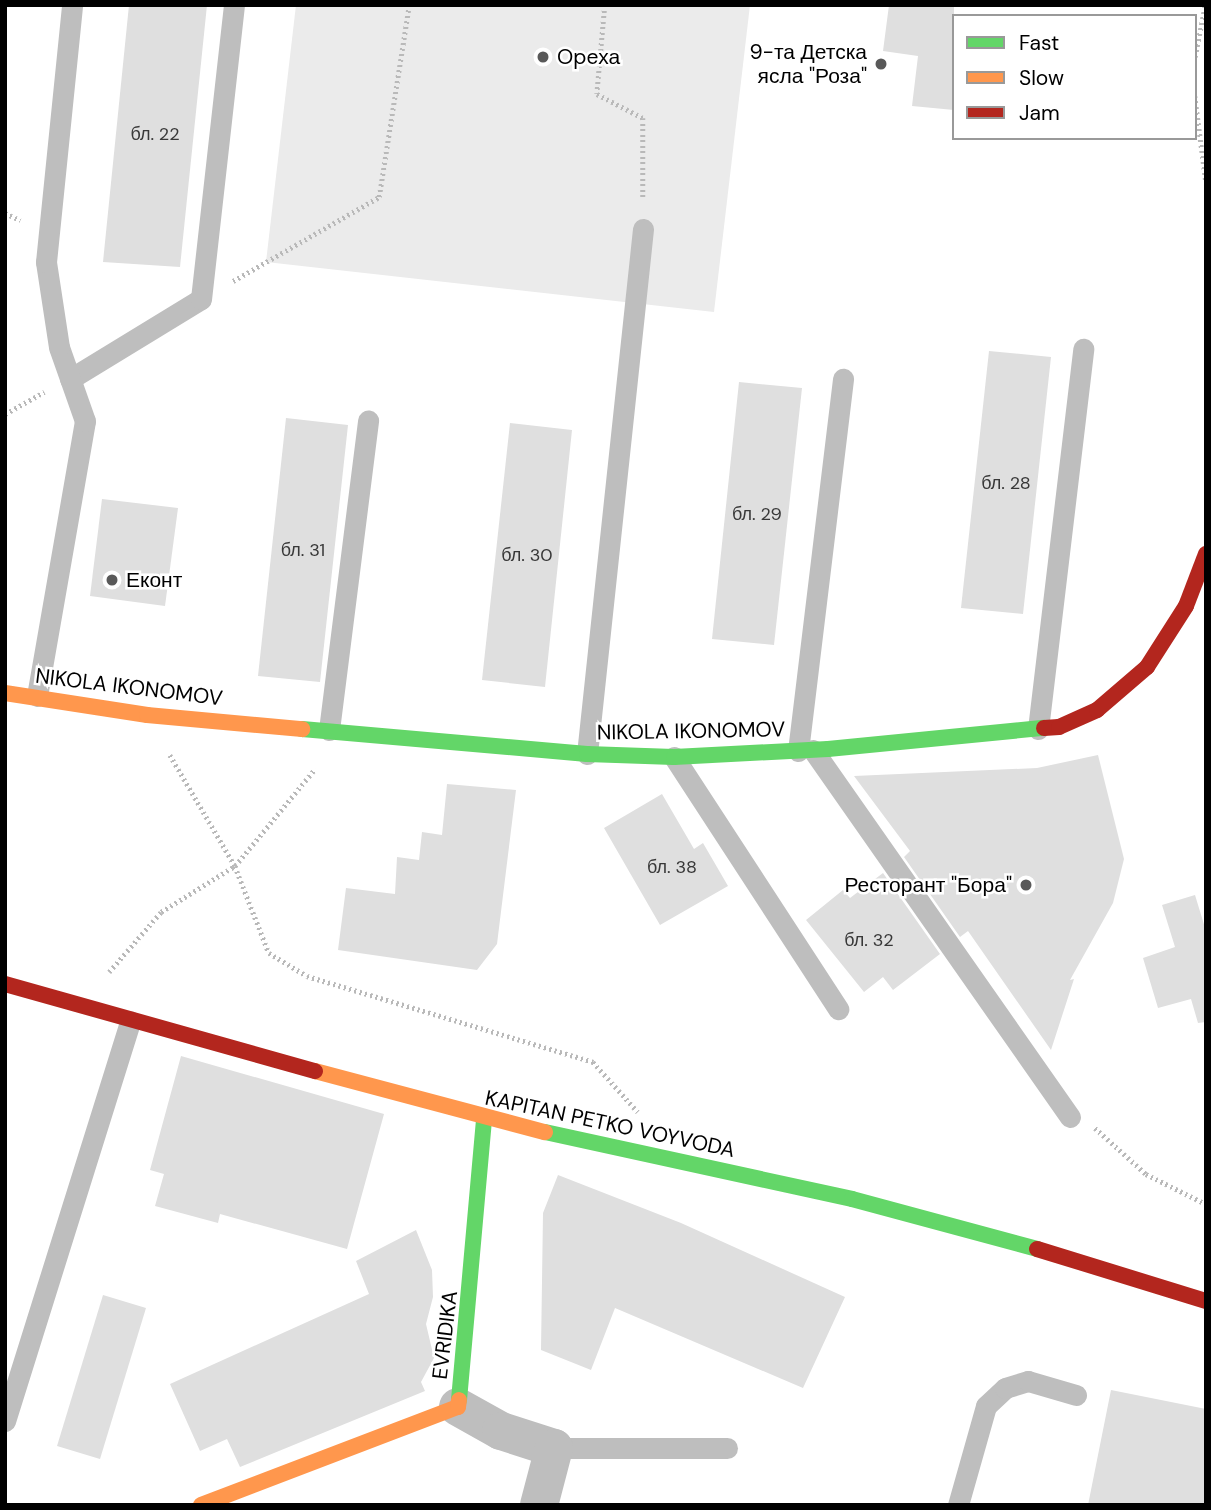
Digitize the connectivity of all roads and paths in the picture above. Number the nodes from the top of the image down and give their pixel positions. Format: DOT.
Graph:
graph roads {
  1 [pos="72,5"];
  2 [pos="234,5"];
  3 [pos="409,5"];
  4 [pos="605,5"];
  5 [pos="1205,5"];
  6 [pos="1197,47"];
  7 [pos="1197,112"];
  8 [pos="1206,182"];
  9 [pos="643,229"];
  10 [pos="201,299"];
  11 [pos="1083,349"];
  12 [pos="70,379"];
  13 [pos="843,379"];
  14 [pos="5,414"];
  15 [pos="368,420"];
  16 [pos="1206,554"];
  17 [pos="5,693"];
  18 [pos="37,696"];
  19 [pos="147,715"];
  20 [pos="1038,729"];
  21 [pos="329,730"];
  22 [pos="806,750"];
  23 [pos="587,754"];
  24 [pos="674,757"];
  25 [pos="322,762"];
  26 [pos="234,866"];
  27 [pos="5,984"];
  28 [pos="81,1005"];
  29 [pos="838,1009"];
  30 [pos="130,1021"];
  31 [pos="1070,1117"];
  32 [pos="484,1119"];
  33 [pos="680,1159"];
  34 [pos="1206,1301"];
  35 [pos="1076,1395"];
  36 [pos="458,1407"];
  37 [pos="5,1421"];
  38 [pos="554,1448"];
  39 [pos="727,1448"];
  40 [pos="201,1505"];
  41 [pos="539,1505"];
  42 [pos="958,1505"];
  1 -- 12 [label="lane"];
  2 -- 10 [label="lane"];
  3 -- 10 [label="path"];
  4 -- 9 [label="path"];
  5 -- 6 [label="path"];
  7 -- 8 [label="path"];
  9 -- 23 [label="lane"];
  10 -- 12 [label="lane"];
  11 -- 20 [label="lane"];
  12 -- 14 [label="path"];
  12 -- 18 [label="lane"];
  13 -- 22 [label="lane"];
  15 -- 21 [label="lane"];
  16 -- 20 [label="street, NIKOLA IKONOMOV"];
  17 -- 18 [label="street, NIKOLA IKONOMOV"];
  18 -- 19 [label="street, NIKOLA IKONOMOV"];
  19 -- 21 [label="street, NIKOLA IKONOMOV"];
  19 -- 26 [label="path"];
  20 -- 22 [label="street, NIKOLA IKONOMOV"];
  21 -- 23 [label="street, NIKOLA IKONOMOV"];
  22 -- 24 [label="street, NIKOLA IKONOMOV"];
  22 -- 31 [label="lane"];
  23 -- 24 [label="street, NIKOLA IKONOMOV"];
  24 -- 29 [label="lane"];
  25 -- 26 [label="path"];
  26 -- 28 [label="path"];
  26 -- 33 [label="path"];
  27 -- 28 [label="street, KAPITAN PETKO VOYVODA"];
  28 -- 30 [label="street, KAPITAN PETKO VOYVODA"];
  30 -- 32 [label="street, KAPITAN PETKO VOYVODA"];
  30 -- 37 [label="lane"];
  32 -- 33 [label="street, KAPITAN PETKO VOYVODA"];
  32 -- 36 [label="street, EVRIDIKA"];
  33 -- 34 [label="street, KAPITAN PETKO VOYVODA"];
  35 -- 42 [label="lane"];
  36 -- 38 [label="street"];
  36 -- 40 [label="street, EVRIDIKA"];
  38 -- 39 [label="lane"];
  38 -- 41 [label="street"];
}
